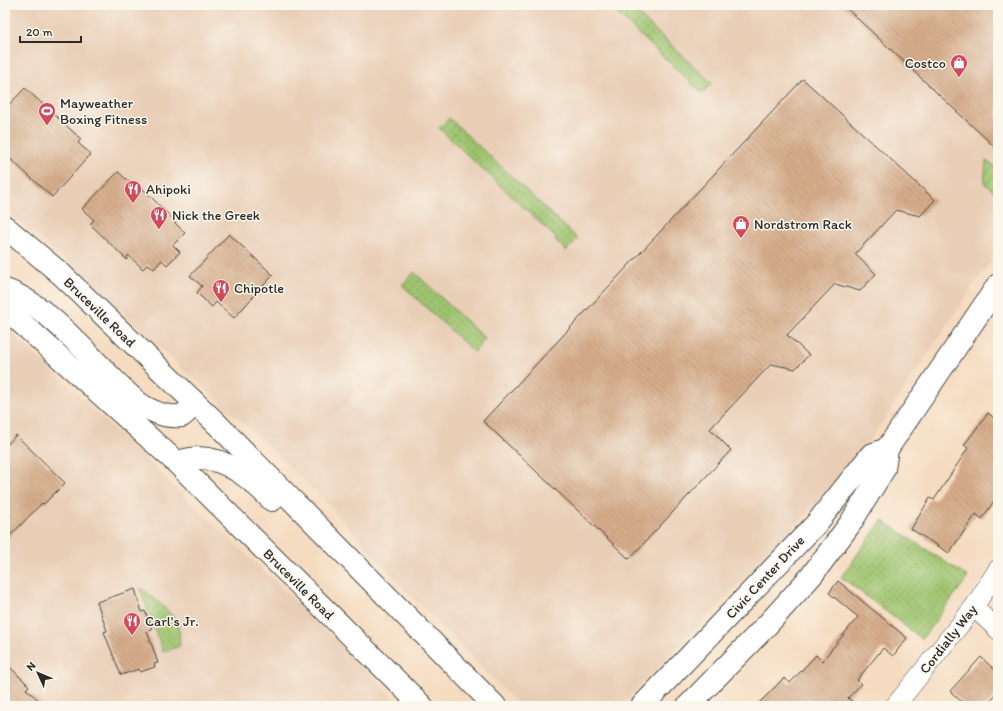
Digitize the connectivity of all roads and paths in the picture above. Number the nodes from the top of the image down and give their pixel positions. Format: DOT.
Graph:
graph roads {
  1 [pos="5,227"];
  2 [pos="998,285"];
  3 [pos="5,290"];
  4 [pos="5,308"];
  5 [pos="192,400"];
  6 [pos="887,449"];
  7 [pos="176,462"];
  8 [pos="998,569"];
  9 [pos="386,596"];
  10 [pos="974,607"];
  11 [pos="998,630"];
  12 [pos="422,706"];
  13 [pos="495,706"];
  14 [pos="642,706"];
  15 [pos="688,706"];
  16 [pos="895,706"];
  1 -- 5 [label="main road, Bruceville Road"];
  2 -- 6 [label="main road, Civic Center Drive"];
  3 -- 5 [label="main road"];
  4 -- 7 [label="main road, Bruceville Road"];
  5 -- 9 [label="main road, Bruceville Road"];
  6 -- 14 [label="main road, Civic Center Drive"];
  6 -- 15 [label="main road, Civic Center Drive"];
  7 -- 9 [label="main road, Bruceville Road"];
  7 -- 12 [label="main road, Bruceville Road"];
  8 -- 10 [label="street, Cordially Way"];
  9 -- 13 [label="main road, Bruceville Road"];
  10 -- 11 [label="street"];
  10 -- 16 [label="street, Cordially Way"];
}
